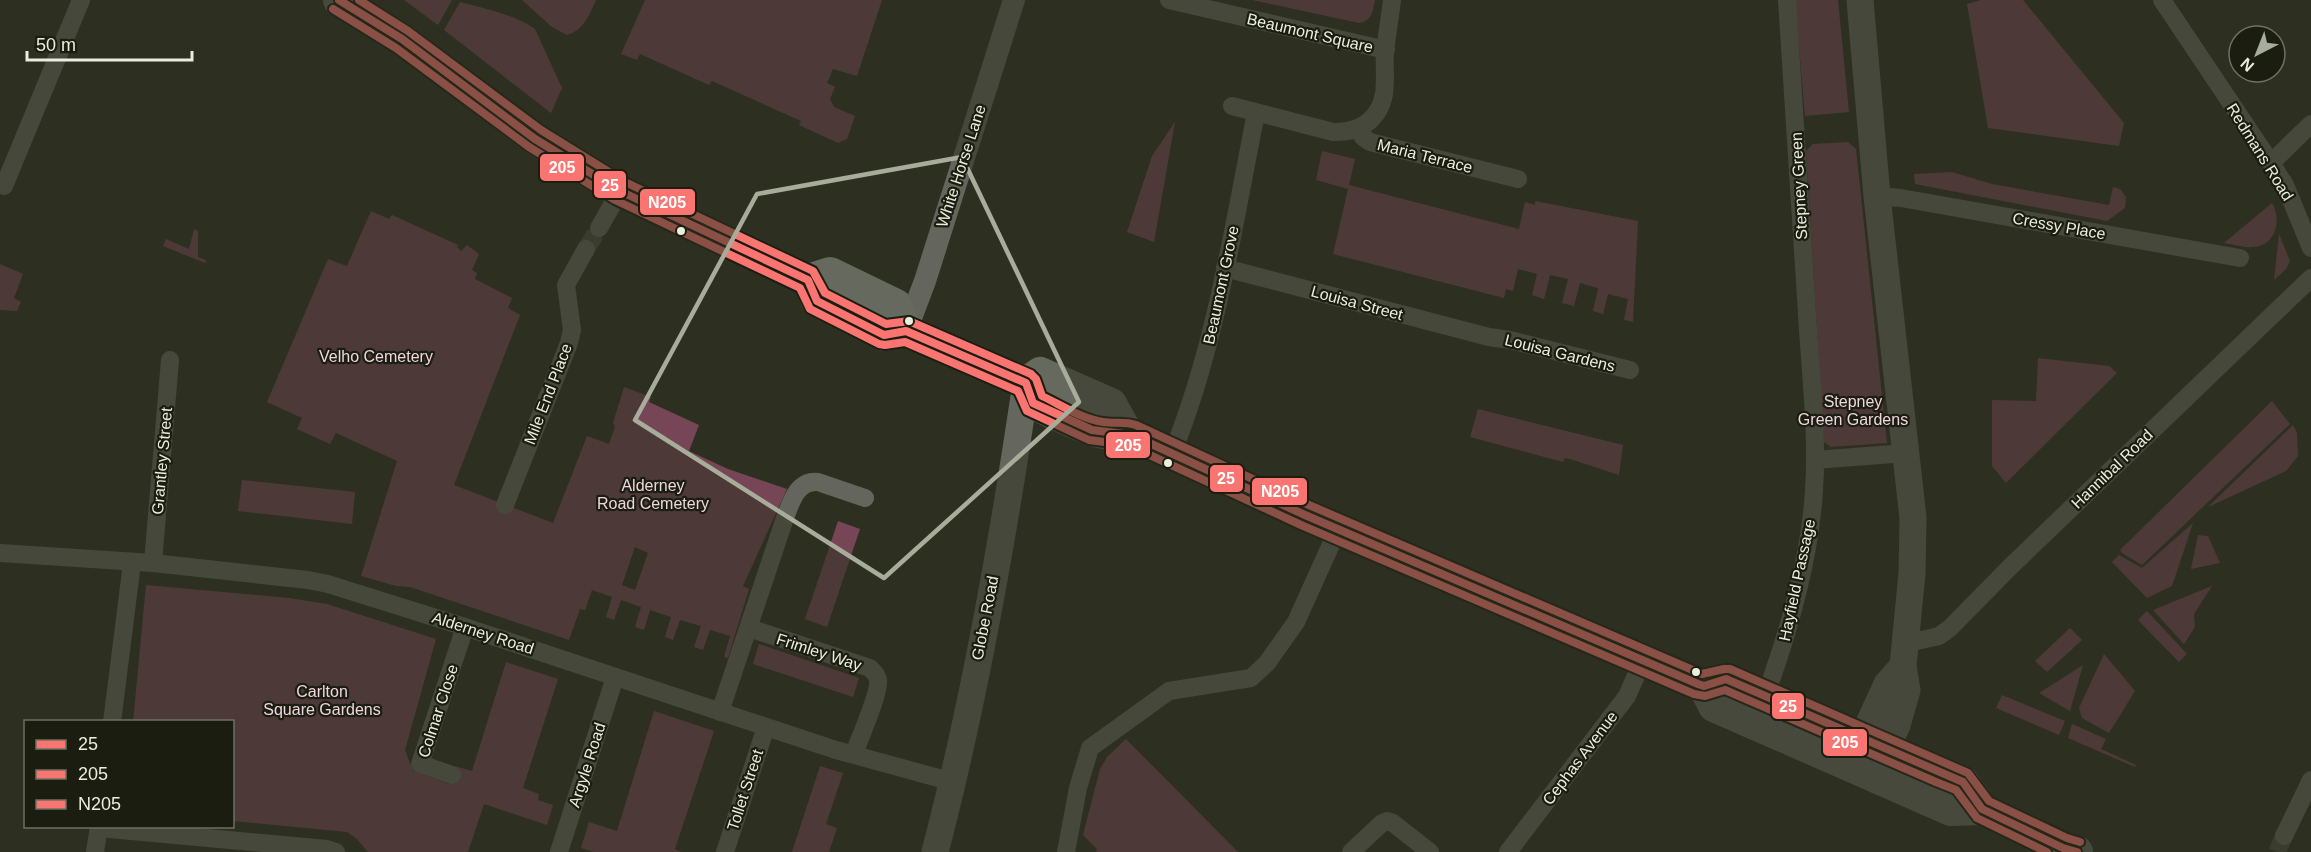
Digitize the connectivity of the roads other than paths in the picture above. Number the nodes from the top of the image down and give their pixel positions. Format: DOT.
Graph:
graph roads {
  1 [pos="81,0"];
  2 [pos="339,0"];
  3 [pos="1014,0"];
  4 [pos="1169,0"];
  5 [pos="1392,0"];
  6 [pos="1786,0"];
  7 [pos="1860,0"];
  8 [pos="2162,0"];
  9 [pos="1208,4"];
  10 [pos="1386,50"];
  11 [pos="1232,106"];
  12 [pos="1256,113"];
  13 [pos="2311,124"];
  14 [pos="1358,129"];
  15 [pos="2271,163"];
  16 [pos="1518,179"];
  17 [pos="4,186"];
  18 [pos="620,191"];
  19 [pos="1877,196"];
  20 [pos="599,228"];
  21 [pos="2311,248"];
  22 [pos="586,249"];
  23 [pos="2240,258"];
  24 [pos="1225,268"];
  25 [pos="2311,278"];
  26 [pos="906,331"];
  27 [pos="1489,337"];
  28 [pos="170,360"];
  29 [pos="1630,370"];
  30 [pos="1026,383"];
  31 [pos="1906,453"];
  32 [pos="1172,454"];
  33 [pos="1815,460"];
  34 [pos="865,498"];
  35 [pos="505,505"];
  36 [pos="1338,529"];
  37 [pos="0,553"];
  38 [pos="132,563"];
  39 [pos="153,563"];
  40 [pos="465,627"];
  41 [pos="749,628"];
  42 [pos="1904,655"];
  43 [pos="1643,660"];
  44 [pos="615,677"];
  45 [pos="1704,686"];
  46 [pos="1765,697"];
  47 [pos="720,712"];
  48 [pos="112,720"];
  49 [pos="766,728"];
  50 [pos="854,754"];
  51 [pos="1868,758"];
  52 [pos="452,775"];
  53 [pos="2311,780"];
  54 [pos="953,782"];
  55 [pos="99,828"];
  56 [pos="109,828"];
  57 [pos="2284,836"];
  58 [pos="95,852"];
  59 [pos="336,852"];
  60 [pos="559,852"];
  61 [pos="725,852"];
  62 [pos="935,852"];
  63 [pos="1066,852"];
  64 [pos="1351,852"];
  65 [pos="1431,852"];
  66 [pos="1508,852"];
  67 [pos="2077,852"];
  1 -- 17 [label="street"];
  2 -- 18 [label="highway"];
  3 -- 26 [label="street, White Horse Lane"];
  4 -- 9 [label="street, Beaumont Square"];
  5 -- 10 [label="street, Beaumont Square"];
  6 -- 33 [label="street, Stepney Green"];
  7 -- 19 [label="main road"];
  8 -- 15 [label="street, Redmans Road"];
  9 -- 10 [label="street, Beaumont Square"];
  10 -- 14 [label="street, Beaumont Square"];
  11 -- 12 [label="street, Maria Terrace"];
  12 -- 14 [label="street, Maria Terrace"];
  12 -- 24 [label="street, Beaumont Grove"];
  13 -- 15 [label="street"];
  14 -- 16 [label="street, Maria Terrace"];
  15 -- 21 [label="street, Redmans Road"];
  18 -- 20 [label="street"];
  18 -- 26 [label="highway"];
  19 -- 23 [label="street, Cressy Place"];
  19 -- 31 [label="main road"];
  22 -- 35 [label="street, Mile End Place"];
  24 -- 27 [label="street, Louisa Street"];
  24 -- 32 [label="street, Beaumont Grove"];
  25 -- 42 [label="street, Hannibal Road"];
  26 -- 30 [label="highway"];
  27 -- 29 [label="street, Louisa Gardens"];
  28 -- 39 [label="street, Grantley Street"];
  30 -- 32 [label="highway"];
  30 -- 54 [label="main road, Globe Road"];
  31 -- 33 [label="street"];
  31 -- 42 [label="main road"];
  32 -- 36 [label="highway"];
  33 -- 46 [label="street, Hayfield Passage"];
  34 -- 41 [label="street"];
  36 -- 43 [label="highway"];
  36 -- 63 [label="street"];
  37 -- 38 [label="street, Alderney Road"];
  38 -- 39 [label="street, Alderney Road"];
  38 -- 48 [label="street"];
  39 -- 40 [label="street, Alderney Road"];
  40 -- 44 [label="street, Alderney Road"];
  40 -- 52 [label="street, Colmar Close"];
  41 -- 47 [label="street"];
  41 -- 50 [label="street, Frimley Way"];
  42 -- 51 [label="main road"];
  43 -- 45 [label="highway"];
  43 -- 66 [label="street, Cephas Avenue"];
  44 -- 47 [label="street, Alderney Road"];
  44 -- 60 [label="street, Argyle Road"];
  45 -- 46 [label="highway"];
  45 -- 51 [label="highway"];
  46 -- 51 [label="highway"];
  47 -- 49 [label="street, Alderney Road"];
  49 -- 50 [label="street, Alderney Road"];
  49 -- 61 [label="street, Tollet Street"];
  50 -- 54 [label="street, Alderney Road"];
  51 -- 67 [label="highway"];
  53 -- 57 [label="street"];
  54 -- 62 [label="main road, Globe Road"];
  55 -- 58 [label="street"];
  56 -- 59 [label="street"];
  64 -- 65 [label="street"];
}
